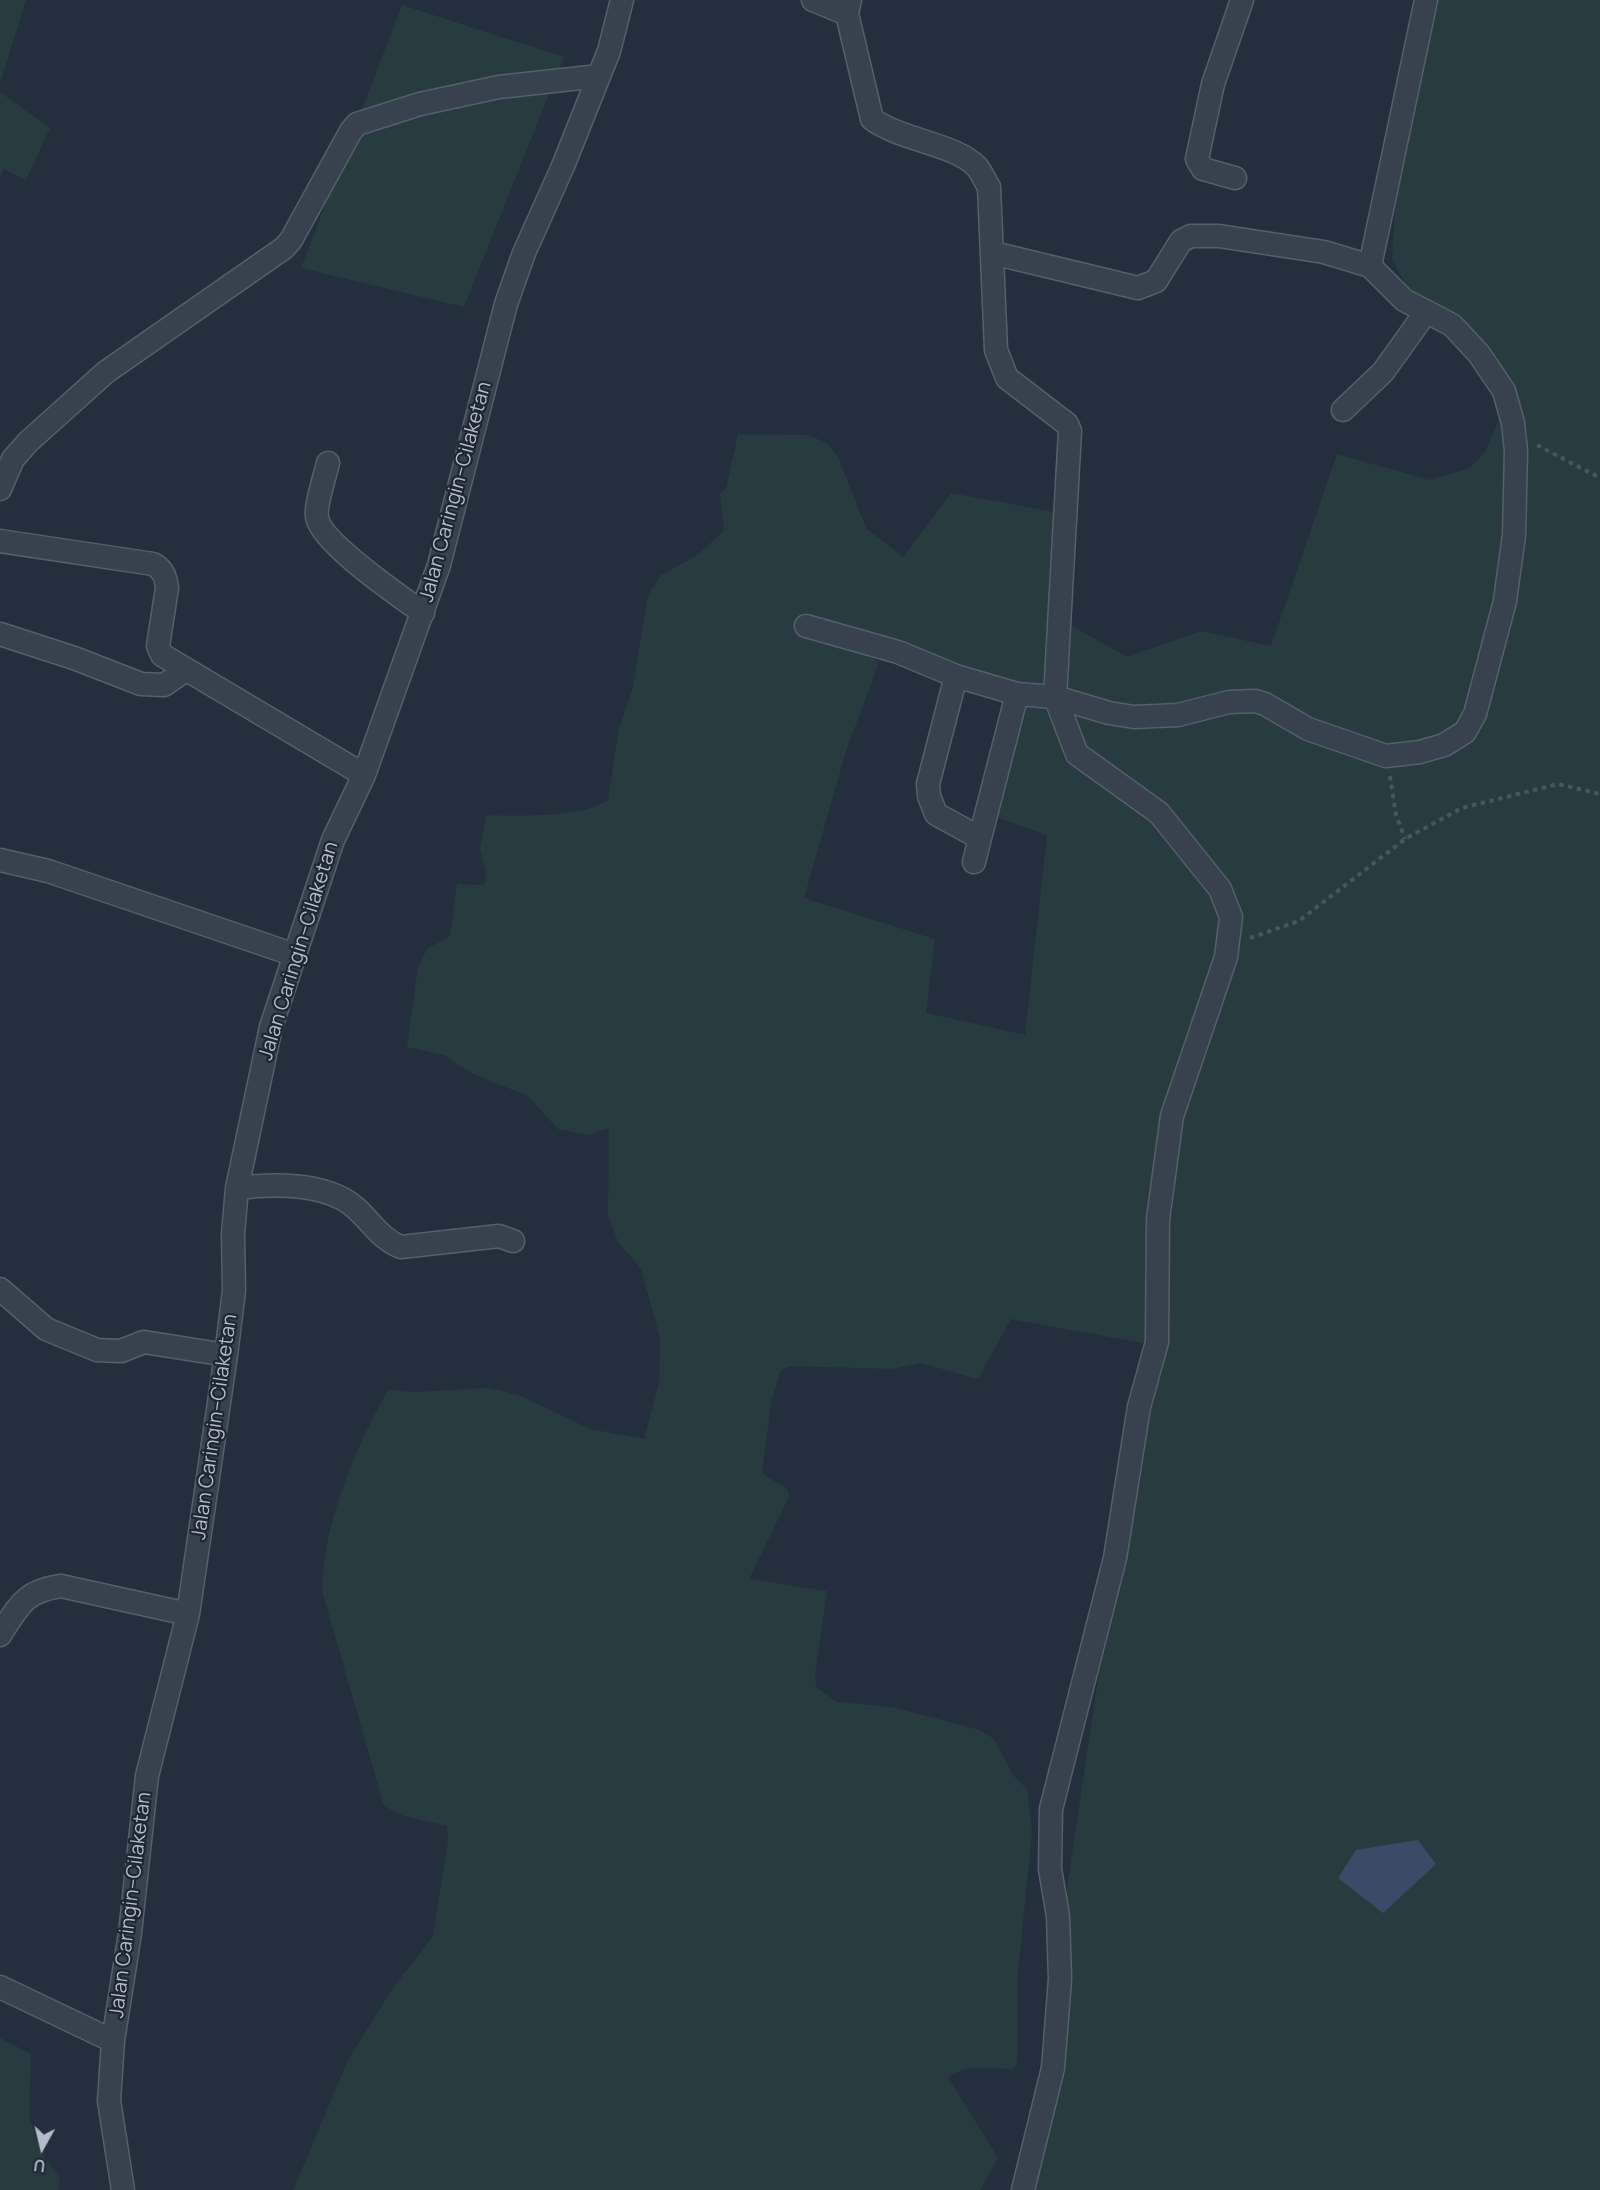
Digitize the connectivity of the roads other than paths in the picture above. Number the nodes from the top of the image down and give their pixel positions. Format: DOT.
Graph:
graph roads {
  1 [pos="622,0"];
  2 [pos="813,0"];
  3 [pos="1242,0"];
  4 [pos="1426,0"];
  5 [pos="849,7"];
  6 [pos="599,76"];
  7 [pos="1235,178"];
  8 [pos="993,253"];
  9 [pos="1370,266"];
  10 [pos="1426,312"];
  11 [pos="1343,410"];
  12 [pos="328,463"];
  13 [pos="0,489"];
  14 [pos="0,541"];
  15 [pos="423,613"];
  16 [pos="807,626"];
  17 [pos="0,634"];
  18 [pos="186,670"];
  19 [pos="956,676"];
  20 [pos="1017,694"];
  21 [pos="1055,697"];
  22 [pos="364,776"];
  23 [pos="980,838"];
  24 [pos="0,860"];
  25 [pos="974,862"];
  26 [pos="295,955"];
  27 [pos="237,1188"];
  28 [pos="513,1241"];
  29 [pos="0,1289"];
  30 [pos="226,1355"];
  31 [pos="188,1614"];
  32 [pos="0,1635"];
  33 [pos="0,1987"];
  34 [pos="113,2041"];
  35 [pos="123,2190"];
  36 [pos="1023,2190"];
  1 -- 6 [label="street, Jalan Caringin–Cilaketan"];
  2 -- 5 [label="street"];
  3 -- 7 [label="street"];
  4 -- 9 [label="street"];
  5 -- 8 [label="street"];
  6 -- 13 [label="street"];
  6 -- 15 [label="street, Jalan Caringin–Cilaketan"];
  8 -- 9 [label="street"];
  8 -- 21 [label="street"];
  9 -- 10 [label="street"];
  10 -- 11 [label="street"];
  10 -- 21 [label="street"];
  12 -- 15 [label="street"];
  14 -- 18 [label="street"];
  15 -- 22 [label="street, Jalan Caringin–Cilaketan"];
  16 -- 19 [label="street"];
  17 -- 18 [label="street"];
  18 -- 22 [label="street"];
  19 -- 20 [label="street"];
  19 -- 23 [label="street"];
  20 -- 21 [label="street"];
  20 -- 23 [label="street"];
  21 -- 36 [label="street"];
  22 -- 26 [label="street, Jalan Caringin–Cilaketan"];
  23 -- 25 [label="street"];
  24 -- 26 [label="street"];
  26 -- 27 [label="street, Jalan Caringin–Cilaketan"];
  27 -- 28 [label="street"];
  27 -- 30 [label="street, Jalan Caringin–Cilaketan"];
  29 -- 30 [label="street"];
  30 -- 31 [label="street, Jalan Caringin–Cilaketan"];
  31 -- 32 [label="street"];
  31 -- 34 [label="street, Jalan Caringin–Cilaketan"];
  33 -- 34 [label="street"];
  34 -- 35 [label="street, Jalan Caringin–Cilaketan"];
}
